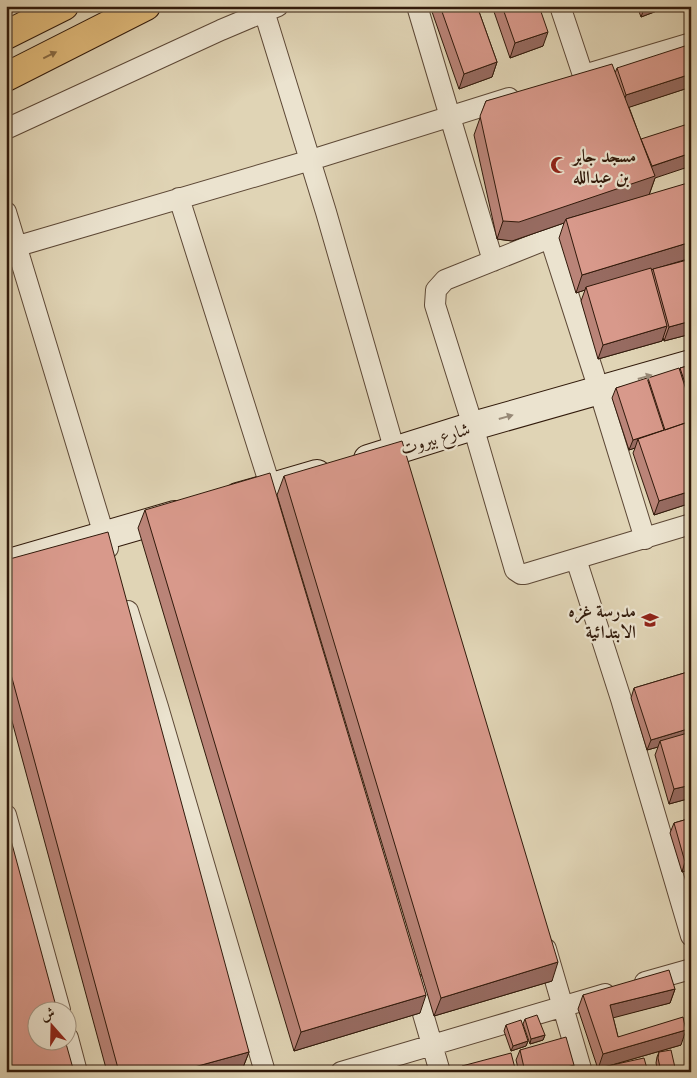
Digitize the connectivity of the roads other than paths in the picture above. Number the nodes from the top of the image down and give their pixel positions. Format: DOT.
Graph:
graph roads {
  1 [pos="64,6"];
  2 [pos="146,6"];
  3 [pos="164,6"];
  4 [pos="417,6"];
  5 [pos="560,6"];
  6 [pos="271,9"];
  7 [pos="100,30"];
  8 [pos="6,35"];
  9 [pos="691,43"];
  10 [pos="6,77"];
  11 [pos="529,92"];
  12 [pos="448,116"];
  13 [pos="6,128"];
  14 [pos="311,160"];
  15 [pos="179,198"];
  16 [pos="6,212"];
  17 [pos="606,221"];
  18 [pos="550,238"];
  19 [pos="18,246"];
  20 [pos="493,261"];
  21 [pos="691,364"];
  22 [pos="599,390"];
  23 [pos="473,426"];
  24 [pos="395,451"];
  25 [pos="403,479"];
  26 [pos="271,488"];
  27 [pos="279,516"];
  28 [pos="691,524"];
  29 [pos="104,535"];
  30 [pos="644,539"];
  31 [pos="576,559"];
  32 [pos="113,562"];
  33 [pos="6,564"];
  34 [pos="121,589"];
  35 [pos="6,815"];
  36 [pos="540,931"];
  37 [pos="691,936"];
  38 [pos="408,961"];
  39 [pos="691,968"];
  40 [pos="57,1000"];
  41 [pos="564,1007"];
  42 [pos="432,1046"];
  43 [pos="71,1050"];
  44 [pos="77,1072"];
  45 [pos="265,1072"];
  46 [pos="341,1072"];
  47 [pos="440,1072"];
  48 [pos="582,1072"];
  1 -- 8 [label="highway"];
  2 -- 7 [label="highway"];
  3 -- 7 [label="highway"];
  4 -- 12 [label="street"];
  5 -- 9 [label="street"];
  6 -- 13 [label="street"];
  6 -- 14 [label="street"];
  10 -- 7 [label="highway, one-way"];
  11 -- 12 [label="street"];
  12 -- 14 [label="street"];
  12 -- 20 [label="street"];
  14 -- 15 [label="street"];
  14 -- 24 [label="street"];
  15 -- 19 [label="street"];
  15 -- 26 [label="street"];
  16 -- 19 [label="street"];
  17 -- 18 [label="street"];
  18 -- 20 [label="street"];
  18 -- 22 [label="street"];
  19 -- 29 [label="street"];
  20 -- 23 [label="street"];
  22 -- 21 [label="street, شارع بيروت, one-way"];
  23 -- 22 [label="street, شارع بيروت, one-way"];
  22 -- 30 [label="street"];
  23 -- 24 [label="street, شارع بيروت"];
  23 -- 31 [label="street"];
  24 -- 25 [label="street"];
  24 -- 26 [label="street, شارع بيروت"];
  26 -- 27 [label="street"];
  26 -- 29 [label="street, شارع بيروت"];
  28 -- 30 [label="street"];
  29 -- 32 [label="street"];
  29 -- 33 [label="street, شارع بيروت"];
  30 -- 31 [label="street"];
  31 -- 37 [label="street"];
  34 -- 45 [label="street"];
  35 -- 40 [label="street"];
  36 -- 41 [label="street"];
  38 -- 42 [label="street"];
  39 -- 41 [label="street"];
  41 -- 42 [label="street"];
  41 -- 48 [label="street"];
  42 -- 46 [label="street"];
  42 -- 47 [label="street"];
  43 -- 44 [label="street"];
}
